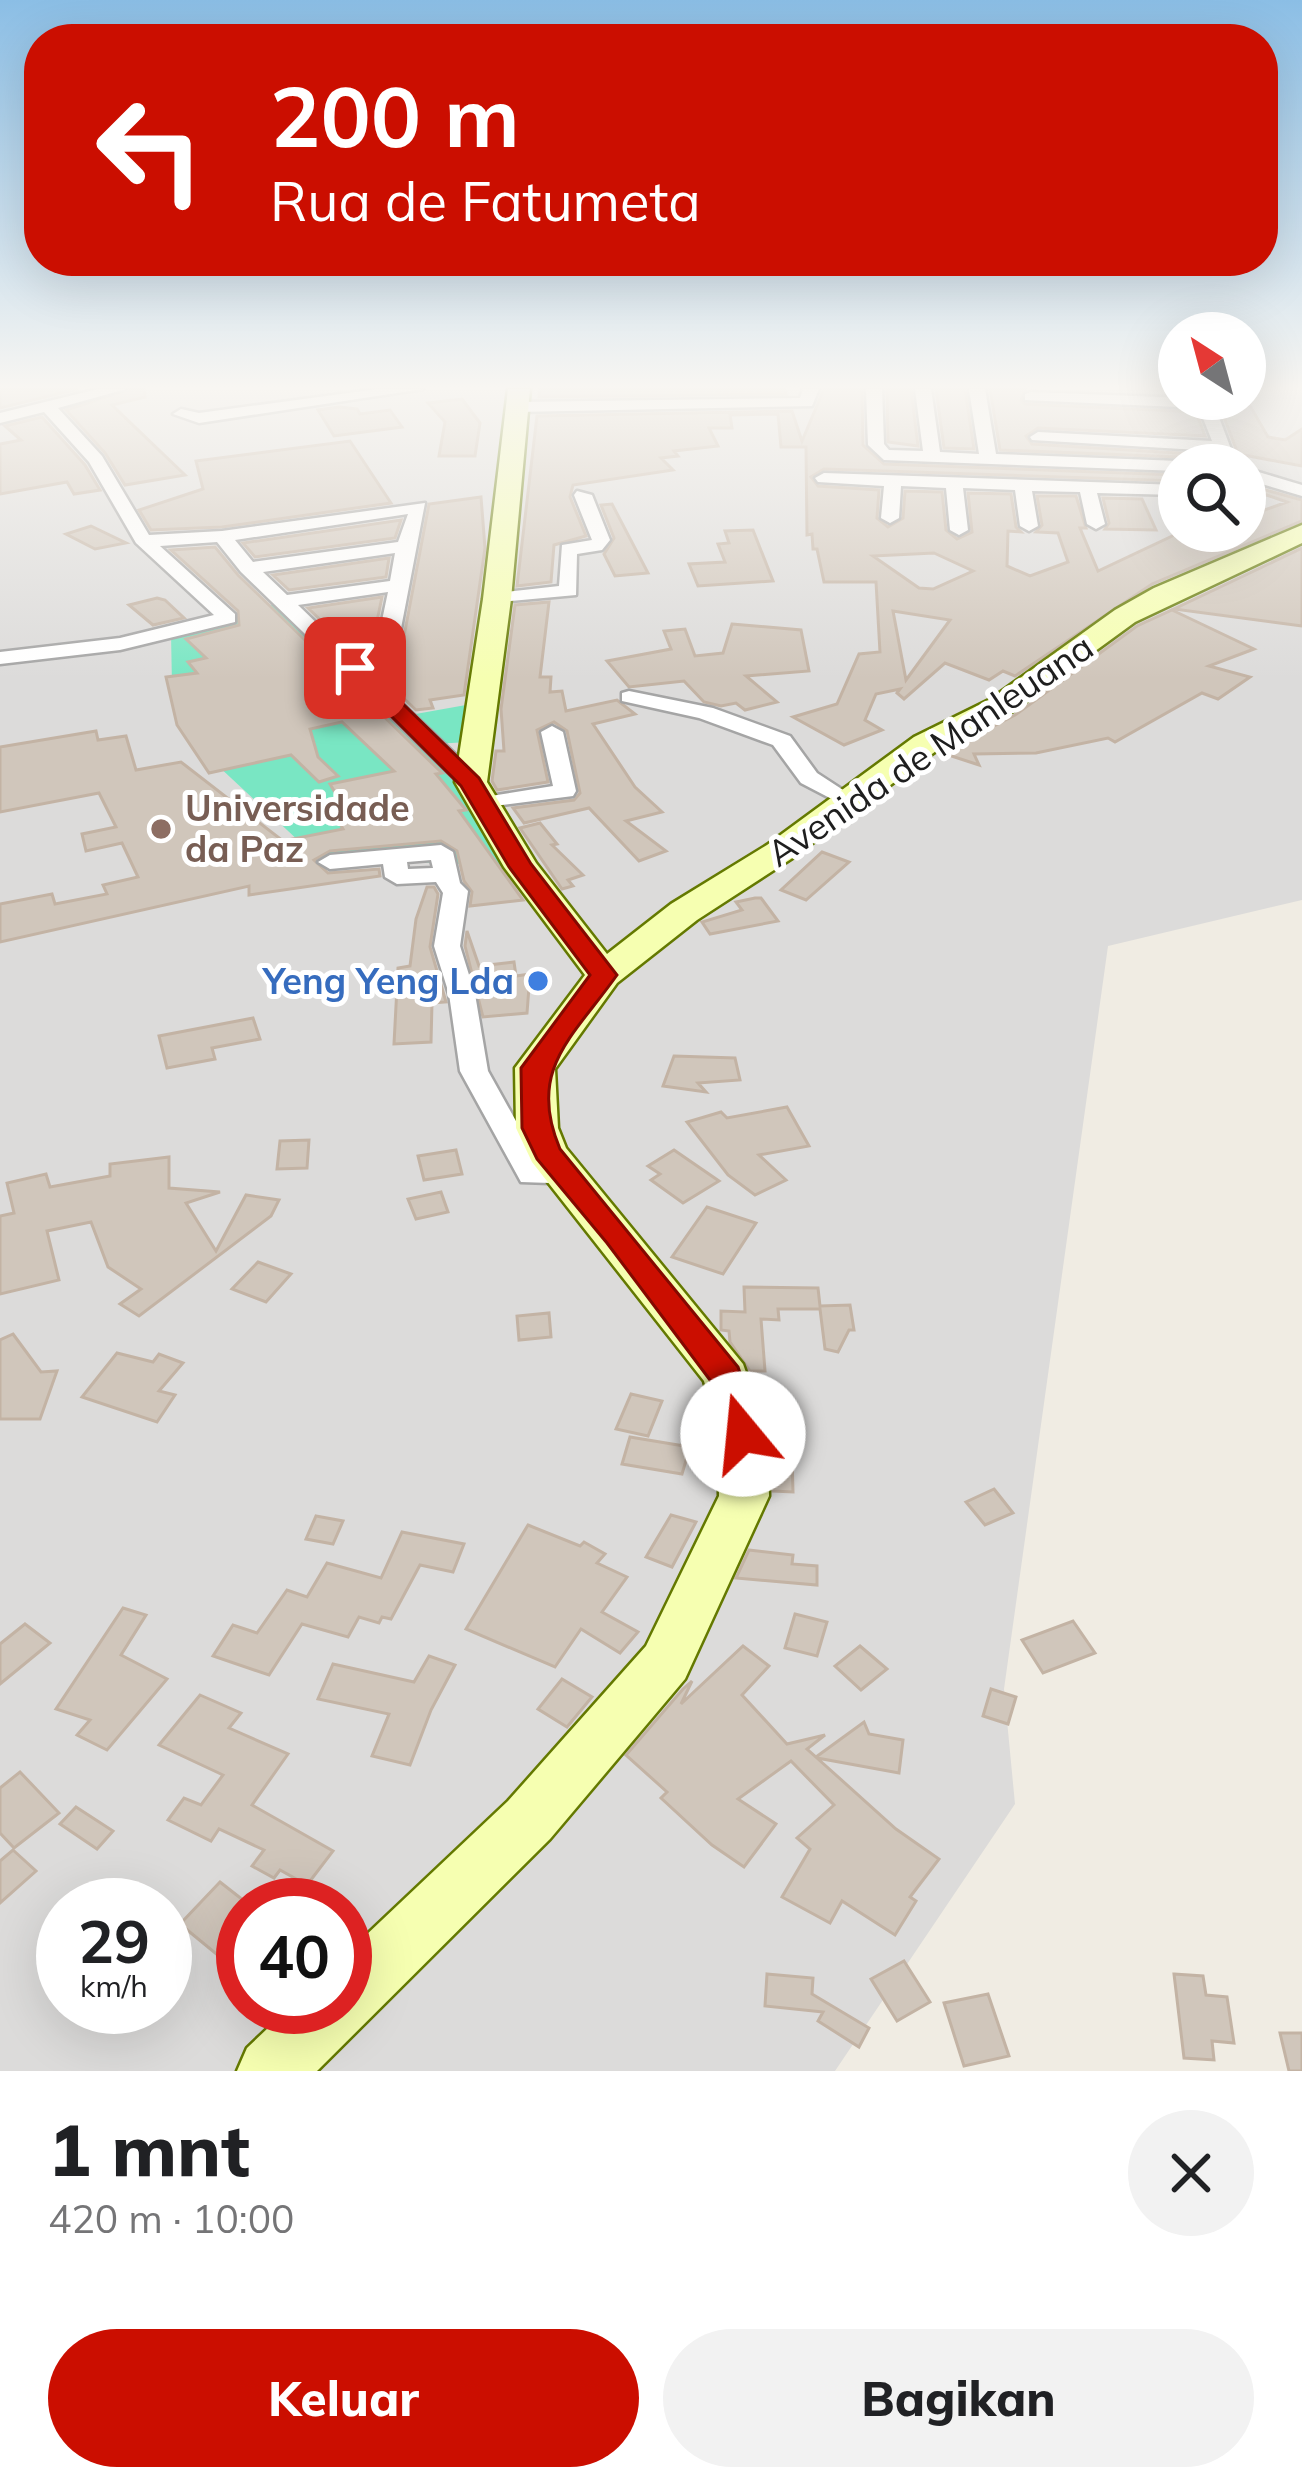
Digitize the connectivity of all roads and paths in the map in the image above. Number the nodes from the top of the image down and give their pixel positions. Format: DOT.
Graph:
graph roads {
  1 [pos="109,486"];
  2 [pos="509,486"];
  3 [pos="893,486"];
  4 [pos="954,486"];
  5 [pos="1023,486"];
  6 [pos="1059,486"];
  7 [pos="1088,487"];
  8 [pos="1158,489"];
  9 [pos="583,495"];
  10 [pos="890,518"];
  11 [pos="1096,524"];
  12 [pos="1028,526"];
  13 [pos="959,530"];
  14 [pos="1302,533"];
  15 [pos="222,536"];
  16 [pos="146,542"];
  17 [pos="406,547"];
  18 [pos="248,568"];
  19 [pos="399,585"];
  20 [pos="497,599"];
  21 [pos="285,602"];
  22 [pos="389,635"];
  23 [pos="331,644"];
  24 [pos="0,658"];
  25 [pos="378,692"];
  26 [pos="629,697"];
  27 [pos="552,732"];
  28 [pos="478,793"];
  29 [pos="849,801"];
  30 [pos="330,862"];
  31 [pos="604,975"];
  32 [pos="569,1178"];
  33 [pos="372,1972"];
  34 [pos="308,2034"];
  35 [pos="270,2071"];
  1 -- 16 [label="street"];
  2 -- 20 [label="street"];
  3 -- 10 [label="street"];
  4 -- 13 [label="street"];
  5 -- 12 [label="street"];
  6 -- 7 [label="street"];
  7 -- 8 [label="street"];
  7 -- 11 [label="street"];
  9 -- 20 [label="street"];
  14 -- 29 [label="street, Avenida de Manleuana"];
  15 -- 16 [label="street"];
  15 -- 17 [label="street"];
  15 -- 18 [label="street"];
  16 -- 24 [label="street"];
  17 -- 18 [label="street"];
  17 -- 19 [label="street"];
  18 -- 21 [label="street"];
  19 -- 21 [label="street"];
  19 -- 22 [label="street"];
  20 -- 28 [label="street"];
  21 -- 23 [label="street"];
  22 -- 23 [label="street"];
  22 -- 25 [label="street"];
  23 -- 25 [label="street"];
  25 -- 28 [label="street"];
  26 -- 29 [label="street"];
  27 -- 28 [label="street"];
  28 -- 31 [label="street"];
  29 -- 31 [label="street, Avenida de Manleuana"];
  30 -- 32 [label="street"];
  31 -- 32 [label="street, Avenida de Manleuana"];
  32 -- 33 [label="street, Avenida de Manleuana"];
  34 -- 35 [label="street"];
}
